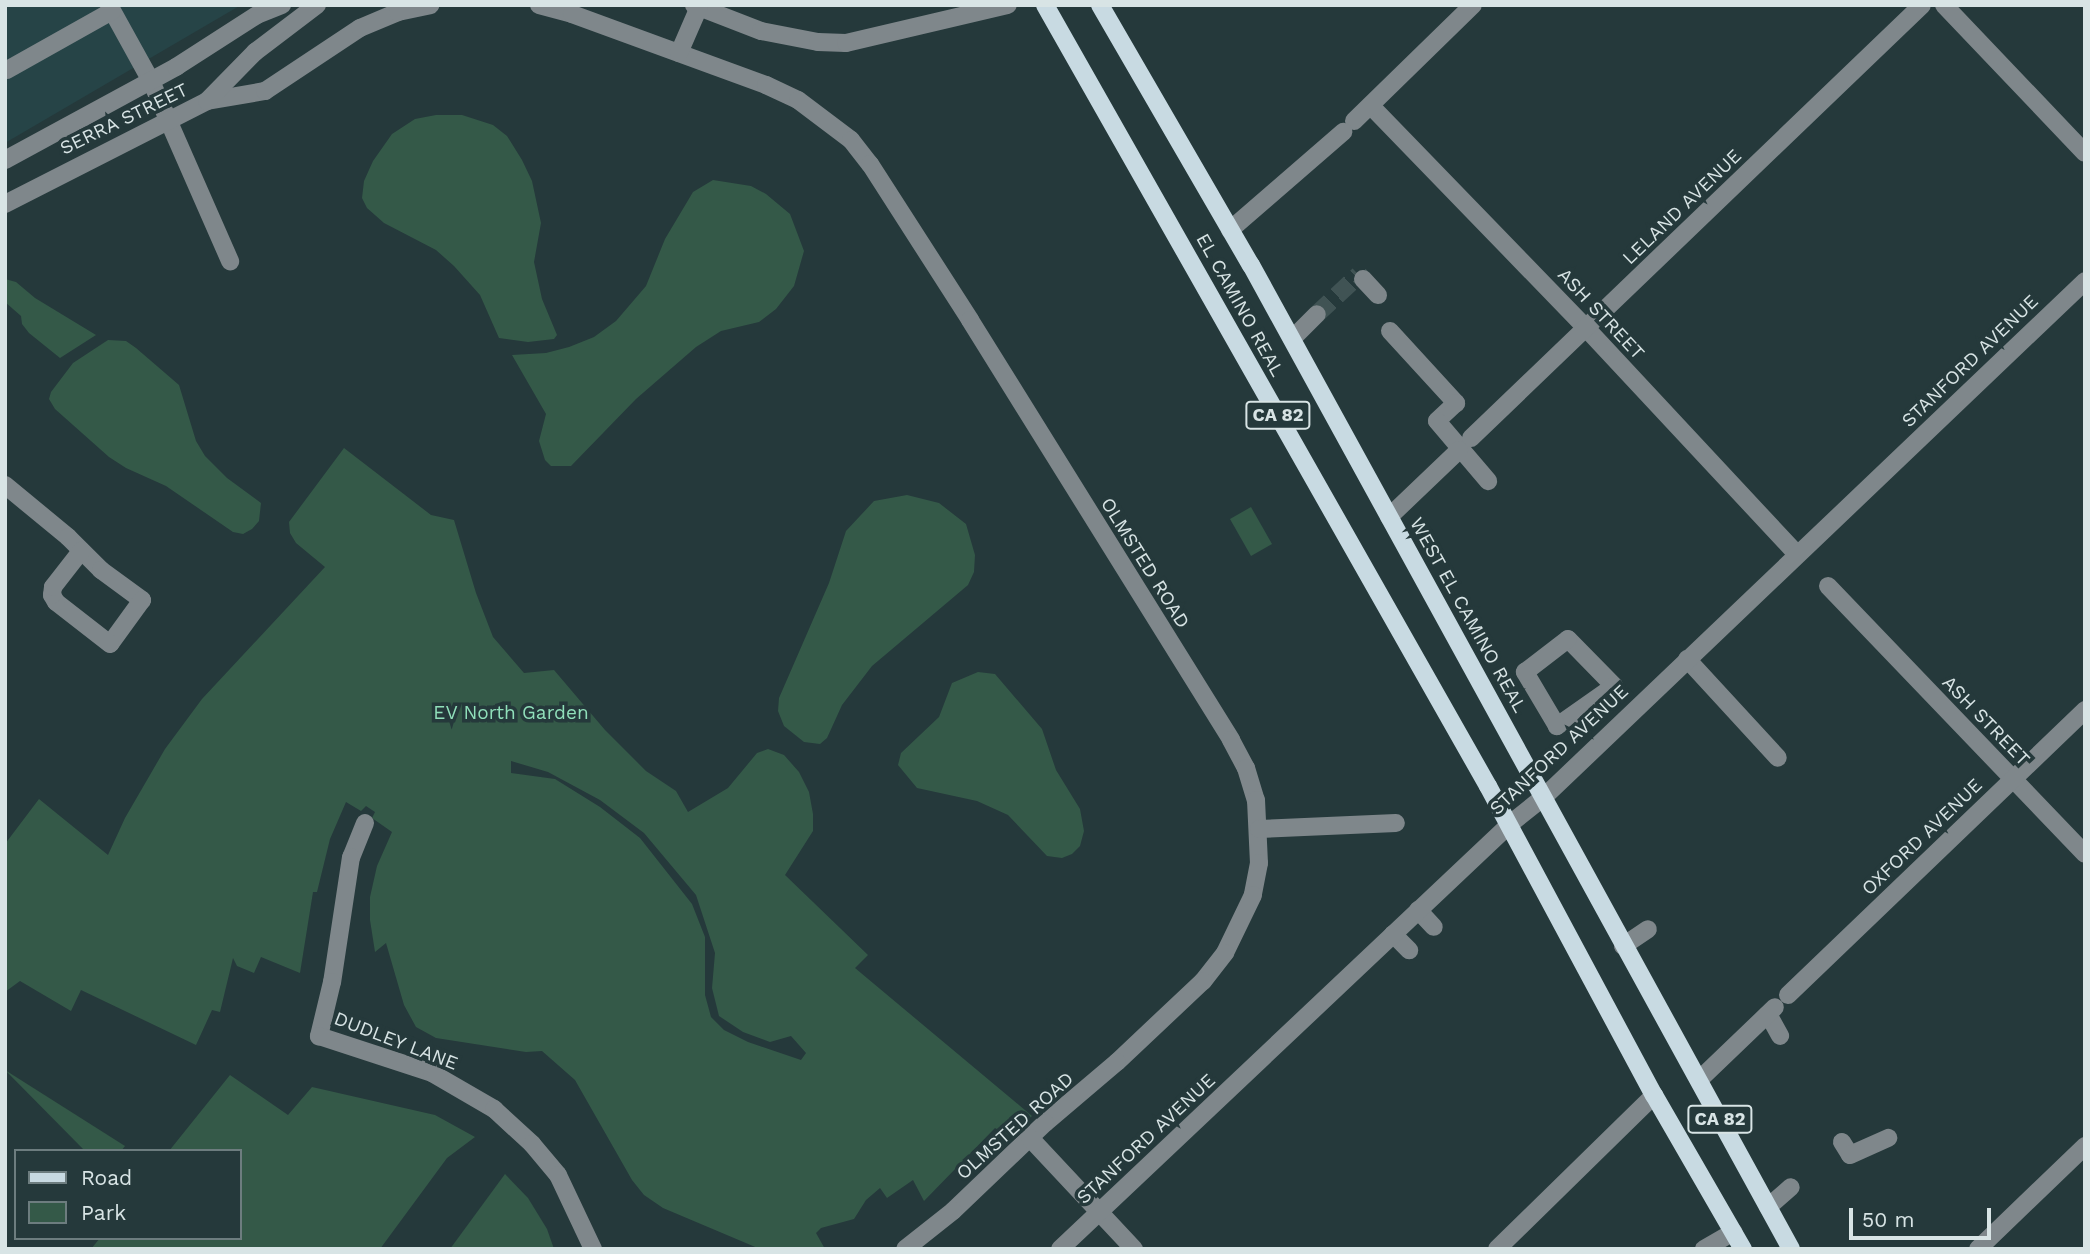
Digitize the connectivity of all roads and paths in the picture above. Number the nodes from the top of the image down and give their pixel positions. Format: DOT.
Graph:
graph roads {
  1 [pos="282,5"];
  2 [pos="317,5"];
  3 [pos="430,5"];
  4 [pos="539,5"];
  5 [pos="1008,5"];
  6 [pos="1045,5"];
  7 [pos="1100,5"];
  8 [pos="1473,5"];
  9 [pos="1922,5"];
  10 [pos="1944,5"];
  11 [pos="697,6"];
  12 [pos="110,8"];
  13 [pos="679,53"];
  14 [pos="7,70"];
  15 [pos="151,81"];
  16 [pos="207,101"];
  17 [pos="1371,106"];
  18 [pos="168,122"];
  19 [pos="2085,153"];
  20 [pos="5,160"];
  21 [pos="5,204"];
  22 [pos="1230,230"];
  23 [pos="230,261"];
  24 [pos="1363,279"];
  25 [pos="2085,281"];
  26 [pos="1378,295"];
  27 [pos="1317,314"];
  28 [pos="1586,328"];
  29 [pos="1390,331"];
  30 [pos="1292,340"];
  31 [pos="1465,444"];
  32 [pos="1488,481"];
  33 [pos="5,485"];
  34 [pos="1389,517"];
  35 [pos="81,551"];
  36 [pos="1797,554"];
  37 [pos="1828,586"];
  38 [pos="1568,639"];
  39 [pos="1687,659"];
  40 [pos="2085,710"];
  41 [pos="1777,758"];
  42 [pos="2013,779"];
  43 [pos="1545,796"];
  44 [pos="365,822"];
  45 [pos="1396,823"];
  46 [pos="1510,824"];
  47 [pos="1259,829"];
  48 [pos="2085,854"];
  49 [pos="1418,910"];
  50 [pos="1434,927"];
  51 [pos="1648,929"];
  52 [pos="1393,934"];
  53 [pos="1623,946"];
  54 [pos="1409,950"];
  55 [pos="1777,1005"];
  56 [pos="1780,1036"];
  57 [pos="1699,1080"];
  58 [pos="1654,1095"];
  59 [pos="1030,1138"];
  60 [pos="1888,1138"];
  61 [pos="1842,1142"];
  62 [pos="2085,1146"];
  63 [pos="1791,1187"];
  64 [pos="1768,1207"];
  65 [pos="1099,1212"];
  66 [pos="1734,1232"];
  67 [pos="593,1249"];
  68 [pos="905,1249"];
  69 [pos="1060,1249"];
  70 [pos="1134,1249"];
  71 [pos="1497,1249"];
  72 [pos="1704,1249"];
  73 [pos="1743,1249"];
  74 [pos="1791,1249"];
  75 [pos="1979,1249"];
  1 -- 15 [label="street, SERRA STREET"];
  2 -- 16 [label="street, SERRA STREET"];
  3 -- 16 [label="street"];
  4 -- 13 [label="street, OLMSTED ROAD"];
  5 -- 11 [label="street"];
  6 -- 46 [label="main road, EL CAMINO REAL / CA 82"];
  7 -- 22 [label="main road, WEST EL CAMINO REAL / CA 82"];
  8 -- 17 [label="street"];
  9 -- 28 [label="street, LELAND AVENUE"];
  10 -- 19 [label="street"];
  11 -- 13 [label="street"];
  12 -- 14 [label="street"];
  12 -- 15 [label="street"];
  13 -- 47 [label="street, OLMSTED ROAD"];
  15 -- 18 [label="street"];
  15 -- 20 [label="street, SERRA STREET"];
  16 -- 18 [label="street, SERRA STREET"];
  17 -- 22 [label="street"];
  17 -- 28 [label="street, ASH STREET"];
  18 -- 21 [label="street, SERRA STREET"];
  18 -- 23 [label="street"];
  22 -- 30 [label="main road, WEST EL CAMINO REAL / CA 82"];
  24 -- 26 [label="street"];
  25 -- 36 [label="street, STANFORD AVENUE"];
  27 -- 30 [label="street"];
  28 -- 31 [label="street, LELAND AVENUE"];
  28 -- 36 [label="street, ASH STREET"];
  29 -- 31 [label="street"];
  30 -- 34 [label="main road, WEST EL CAMINO REAL / CA 82"];
  31 -- 32 [label="street"];
  31 -- 34 [label="street, LELAND AVENUE"];
  33 -- 35 [label="street"];
  34 -- 43 [label="main road, WEST EL CAMINO REAL / CA 82"];
  35 -- 35 [label="street"];
  36 -- 39 [label="street, STANFORD AVENUE"];
  37 -- 42 [label="street, ASH STREET"];
  38 -- 38 [label="street"];
  39 -- 41 [label="street"];
  39 -- 43 [label="street, STANFORD AVENUE"];
  40 -- 42 [label="street, OXFORD AVENUE"];
  42 -- 48 [label="street, ASH STREET"];
  42 -- 55 [label="street, OXFORD AVENUE"];
  43 -- 46 [label="street, STANFORD AVENUE"];
  43 -- 53 [label="main road, WEST EL CAMINO REAL / CA 82"];
  44 -- 67 [label="street, DUDLEY LANE"];
  45 -- 47 [label="street"];
  46 -- 49 [label="street, STANFORD AVENUE"];
  46 -- 58 [label="main road, CA 82"];
  47 -- 59 [label="street, OLMSTED ROAD"];
  49 -- 50 [label="street"];
  49 -- 52 [label="street, STANFORD AVENUE"];
  51 -- 53 [label="street"];
  52 -- 54 [label="street"];
  52 -- 65 [label="street, STANFORD AVENUE"];
  53 -- 57 [label="main road, WEST EL CAMINO REAL / CA 82"];
  55 -- 56 [label="street"];
  55 -- 57 [label="street, OXFORD AVENUE"];
  57 -- 64 [label="main road, WEST EL CAMINO REAL / CA 82"];
  58 -- 66 [label="main road, CA 82"];
  58 -- 71 [label="street"];
  59 -- 65 [label="street"];
  59 -- 68 [label="street, OLMSTED ROAD"];
  60 -- 61 [label="street"];
  62 -- 75 [label="street"];
  63 -- 64 [label="street"];
  64 -- 74 [label="main road, WEST EL CAMINO REAL / CA 82"];
  65 -- 69 [label="street, STANFORD AVENUE"];
  65 -- 70 [label="street"];
  66 -- 72 [label="street"];
  66 -- 73 [label="main road, CA 82"];
}
